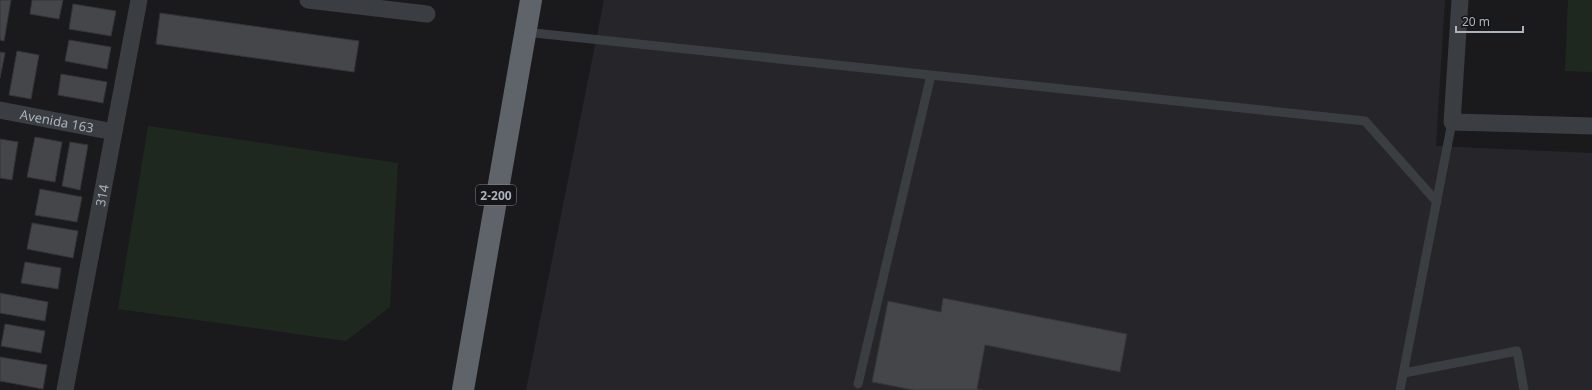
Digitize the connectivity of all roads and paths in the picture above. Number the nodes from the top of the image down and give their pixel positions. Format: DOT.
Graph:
graph roads {
  1 [pos="139,0"];
  2 [pos="308,0"];
  3 [pos="531,0"];
  4 [pos="1460,0"];
  5 [pos="427,14"];
  6 [pos="525,32"];
  7 [pos="932,75"];
  8 [pos="0,110"];
  9 [pos="1452,122"];
  10 [pos="1592,126"];
  11 [pos="114,132"];
  12 [pos="1437,202"];
  13 [pos="1404,372"];
  14 [pos="858,384"];
  15 [pos="65,390"];
  16 [pos="463,390"];
  17 [pos="1400,390"];
  18 [pos="1524,390"];
  1 -- 11 [label="street, 314"];
  2 -- 5 [label="street"];
  3 -- 6 [label="highway, 2-200"];
  4 -- 9 [label="street"];
  6 -- 7 [label="lane"];
  6 -- 16 [label="highway, 2-200"];
  7 -- 12 [label="lane"];
  7 -- 14 [label="lane"];
  8 -- 11 [label="street, Avenida 163"];
  9 -- 10 [label="street"];
  9 -- 12 [label="lane"];
  11 -- 15 [label="street, 314"];
  12 -- 13 [label="lane"];
  13 -- 17 [label="lane"];
  13 -- 18 [label="lane"];
}
